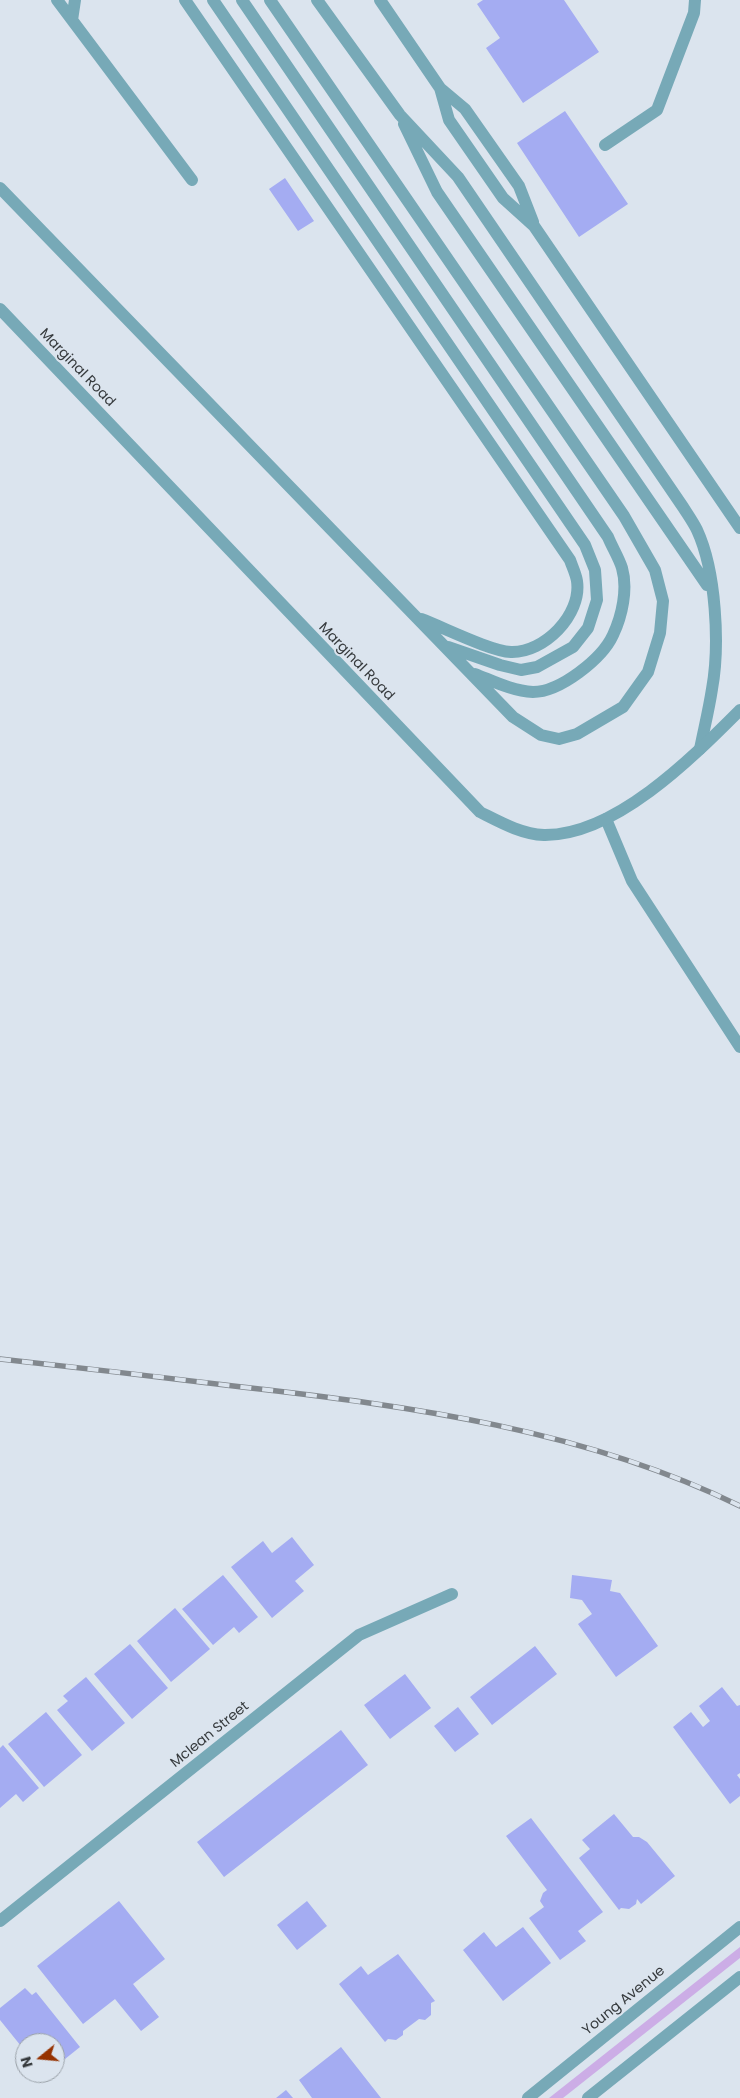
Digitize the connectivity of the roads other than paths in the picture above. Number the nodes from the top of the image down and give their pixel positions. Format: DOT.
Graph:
graph roads {
  1 [pos="57,0"];
  2 [pos="75,0"];
  3 [pos="185,0"];
  4 [pos="213,0"];
  5 [pos="242,0"];
  6 [pos="270,0"];
  7 [pos="317,0"];
  8 [pos="380,0"];
  9 [pos="695,0"];
  10 [pos="72,20"];
  11 [pos="440,88"];
  12 [pos="400,115"];
  13 [pos="605,145"];
  14 [pos="192,180"];
  15 [pos="0,188"];
  16 [pos="534,226"];
  17 [pos="0,309"];
  18 [pos="740,528"];
  19 [pos="712,596"];
  20 [pos="417,617"];
  21 [pos="445,646"];
  22 [pos="470,672"];
  23 [pos="740,710"];
  24 [pos="700,749"];
  25 [pos="606,819"];
  26 [pos="740,1047"];
  27 [pos="452,1594"];
  28 [pos="0,1921"];
  29 [pos="740,1927"];
  30 [pos="740,1977"];
  31 [pos="528,2098"];
  32 [pos="588,2098"];
  1 -- 10 [label="street"];
  2 -- 10 [label="street"];
  3 -- 20 [label="street"];
  4 -- 21 [label="street"];
  5 -- 22 [label="street"];
  6 -- 22 [label="street"];
  7 -- 12 [label="street"];
  8 -- 11 [label="street"];
  9 -- 13 [label="street"];
  10 -- 14 [label="street"];
  11 -- 16 [label="street"];
  11 -- 16 [label="street"];
  12 -- 19 [label="street"];
  12 -- 19 [label="street"];
  15 -- 20 [label="street"];
  16 -- 18 [label="street"];
  17 -- 25 [label="street, Marginal Road"];
  19 -- 24 [label="street"];
  20 -- 21 [label="street"];
  21 -- 22 [label="street"];
  23 -- 24 [label="street, Marginal Road"];
  24 -- 25 [label="street, Marginal Road"];
  25 -- 26 [label="street"];
  27 -- 28 [label="street, Mclean Street"];
  29 -- 31 [label="street, Young Avenue"];
  30 -- 32 [label="street"];
}
